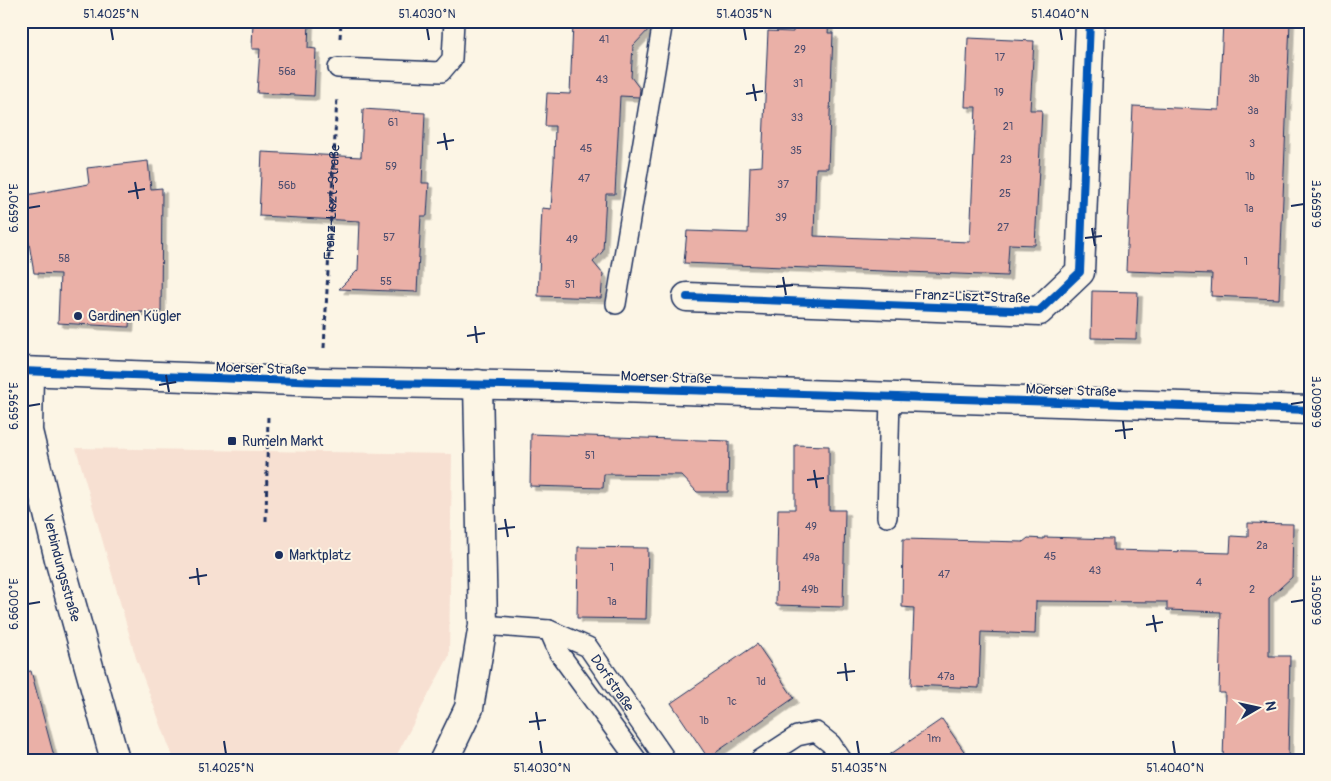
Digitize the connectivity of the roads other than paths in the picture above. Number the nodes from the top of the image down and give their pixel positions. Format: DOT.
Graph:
graph roads {
  1 [pos="454,21"];
  2 [pos="663,21"];
  3 [pos="1090,21"];
  4 [pos="338,68"];
  5 [pos="687,297"];
  6 [pos="616,304"];
  7 [pos="25,372"];
  8 [pos="478,384"];
  9 [pos="890,397"];
  10 [pos="1310,410"];
  11 [pos="887,517"];
  12 [pos="483,625"];
  13 [pos="549,630"];
  14 [pos="115,760"];
  15 [pos="444,760"];
  16 [pos="637,760"];
  17 [pos="666,760"];
  18 [pos="760,760"];
  19 [pos="842,760"];
  1 -- 4 [label="lane"];
  2 -- 6 [label="lane"];
  3 -- 5 [label="street, Franz-Liszt-Straße"];
  7 -- 8 [label="street, Moerser Straße"];
  7 -- 14 [label="street, Verbindungsstraße"];
  8 -- 9 [label="street, Moerser Straße"];
  8 -- 12 [label="street"];
  9 -- 10 [label="street, Moerser Straße"];
  9 -- 11 [label="lane"];
  12 -- 13 [label="lane, Dorfstraße"];
  12 -- 15 [label="street"];
  13 -- 16 [label="lane"];
  13 -- 17 [label="lane, Dorfstraße"];
  18 -- 19 [label="lane"];
}
